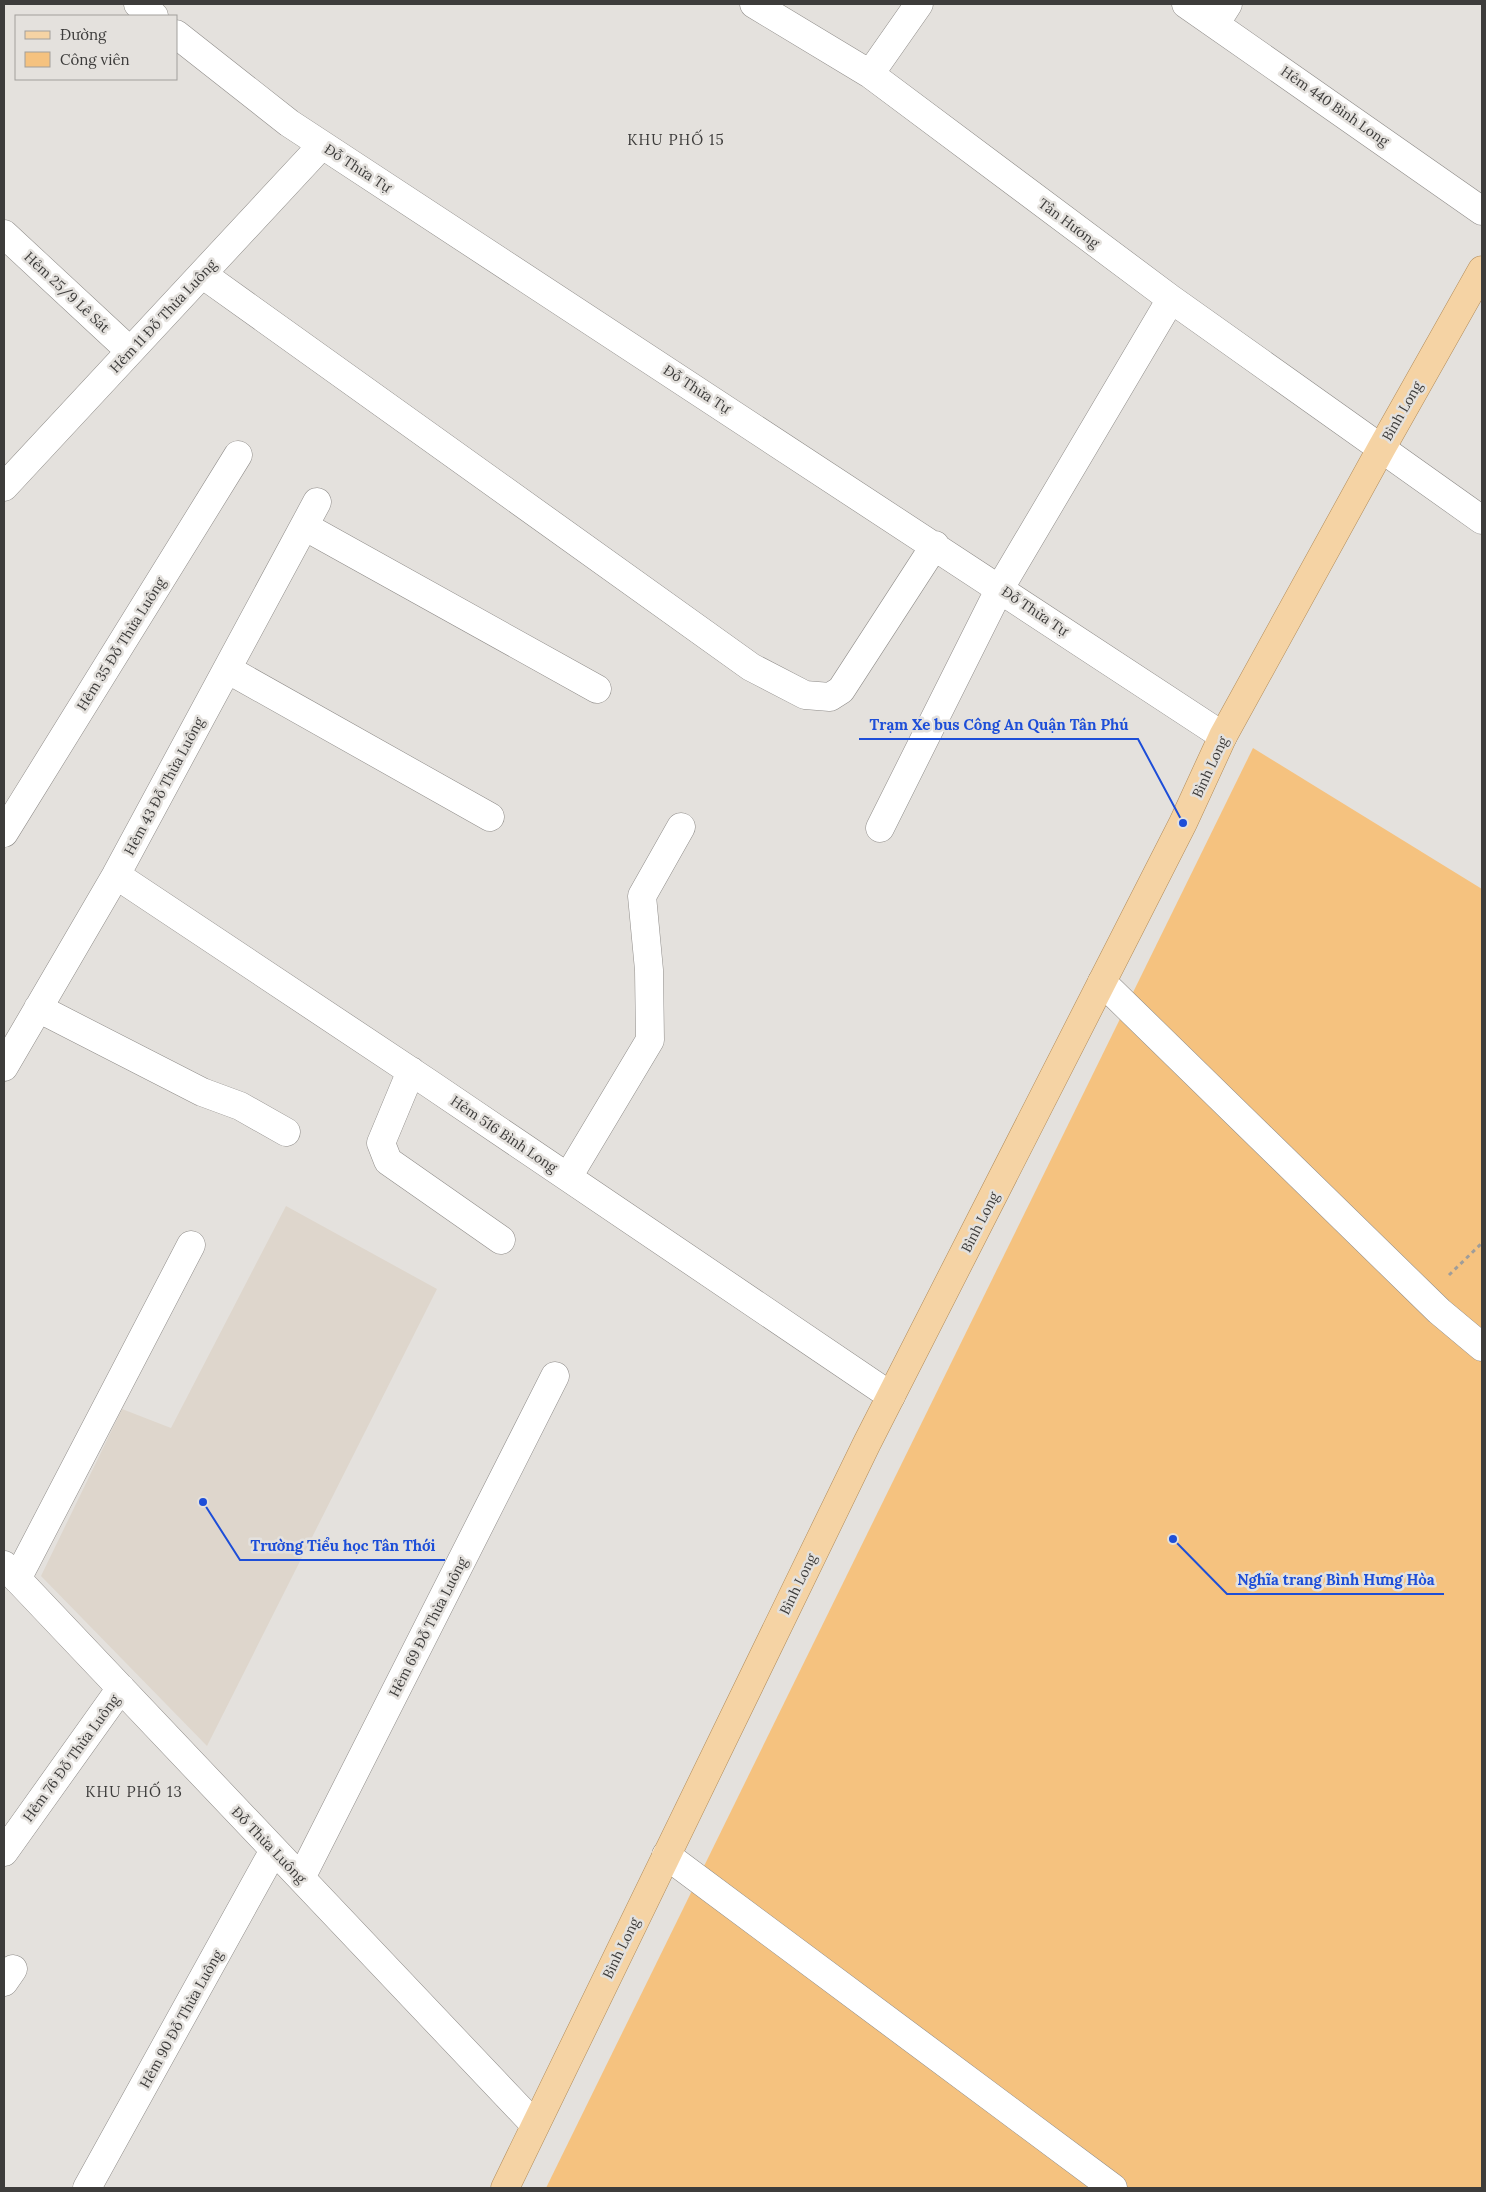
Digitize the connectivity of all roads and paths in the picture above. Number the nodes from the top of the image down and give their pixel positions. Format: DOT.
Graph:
graph roads {
  1 [pos="138,4"];
  2 [pos="754,4"];
  3 [pos="919,4"];
  4 [pos="1186,4"];
  5 [pos="1222,13"];
  6 [pos="153,15"];
  7 [pos="178,36"];
  8 [pos="870,74"];
  9 [pos="322,144"];
  10 [pos="1482,211"];
  11 [pos="4,234"];
  12 [pos="1482,270"];
  13 [pos="202,274"];
  14 [pos="1170,299"];
  15 [pos="130,351"];
  16 [pos="1381,449"];
  17 [pos="238,455"];
  18 [pos="4,486"];
  19 [pos="317,502"];
  20 [pos="1482,520"];
  21 [pos="304,526"];
  22 [pos="935,545"];
  23 [pos="1000,588"];
  24 [pos="227,669"];
  25 [pos="597,689"];
  26 [pos="1223,736"];
  27 [pos="490,817"];
  28 [pos="8,818"];
  29 [pos="680,826"];
  30 [pos="880,828"];
  31 [pos="116,875"];
  32 [pos="1102,982"];
  33 [pos="38,1008"];
  34 [pos="4,1067"];
  35 [pos="411,1071"];
  36 [pos="286,1132"];
  37 [pos="568,1177"];
  38 [pos="501,1240"];
  39 [pos="1482,1243"];
  40 [pos="191,1245"];
  41 [pos="1426,1298"];
  42 [pos="1482,1347"];
  43 [pos="555,1376"];
  44 [pos="891,1396"];
  45 [pos="10,1572"];
  46 [pos="121,1688"];
  47 [pos="274,1850"];
  48 [pos="4,1852"];
  49 [pos="666,1856"];
  50 [pos="301,1878"];
  51 [pos="535,2124"];
  52 [pos="87,2188"];
  53 [pos="506,2188"];
  54 [pos="1113,2188"];
  1 -- 6 [label="street"];
  2 -- 8 [label="street, Tân Hương"];
  3 -- 8 [label="street"];
  4 -- 5 [label="street, Hẻm 440 Bình Long"];
  5 -- 10 [label="street, Hẻm 440 Bình Long"];
  7 -- 9 [label="street, Đỗ Thừa Tự"];
  8 -- 14 [label="street, Tân Hương"];
  9 -- 13 [label="street, Hẻm 11 Đỗ Thừa Luông"];
  9 -- 22 [label="street, Đỗ Thừa Tự"];
  11 -- 15 [label="street, Hẻm 25/9 Lê Sát"];
  12 -- 16 [label="main road, Bình Long"];
  13 -- 15 [label="street, Hẻm 11 Đỗ Thừa Luông"];
  13 -- 22 [label="street"];
  14 -- 16 [label="street, Tân Hương"];
  14 -- 23 [label="street"];
  15 -- 18 [label="street, Hẻm 11 Đỗ Thừa Luông"];
  16 -- 20 [label="street, Tân Hương"];
  16 -- 26 [label="main road, Bình Long"];
  17 -- 28 [label="street, Hẻm 35 Đỗ Thừa Luông"];
  19 -- 21 [label="street, Hẻm 43 Đỗ Thừa Luông"];
  21 -- 24 [label="street, Hẻm 43 Đỗ Thừa Luông"];
  21 -- 25 [label="street"];
  22 -- 23 [label="street, Đỗ Thừa Tự"];
  23 -- 26 [label="street, Đỗ Thừa Tự"];
  23 -- 30 [label="street"];
  24 -- 27 [label="street"];
  24 -- 31 [label="street, Hẻm 43 Đỗ Thừa Luông"];
  26 -- 32 [label="main road, Bình Long"];
  29 -- 37 [label="street"];
  31 -- 33 [label="street, Hẻm 43 Đỗ Thừa Luông"];
  31 -- 35 [label="street, Hẻm 516 Bình Long"];
  32 -- 41 [label="street"];
  32 -- 44 [label="main road, Bình Long"];
  33 -- 34 [label="street, Hẻm 43 Đỗ Thừa Luông"];
  33 -- 36 [label="street"];
  35 -- 37 [label="street, Hẻm 516 Bình Long"];
  35 -- 38 [label="street"];
  37 -- 44 [label="street, Hẻm 516 Bình Long"];
  39 -- 41 [label="path"];
  40 -- 45 [label="street"];
  41 -- 42 [label="street"];
  43 -- 50 [label="street, Hẻm 69 Đỗ Thừa Luông"];
  44 -- 49 [label="main road, Bình Long"];
  45 -- 46 [label="street, Đỗ Thừa Luông"];
  46 -- 47 [label="street, Đỗ Thừa Luông"];
  46 -- 48 [label="street, Hẻm 76 Đỗ Thừa Luông"];
  47 -- 50 [label="street, Đỗ Thừa Luông"];
  47 -- 52 [label="street, Hẻm 90 Đỗ Thừa Luông"];
  49 -- 51 [label="main road, Bình Long"];
  49 -- 54 [label="street"];
  50 -- 51 [label="street, Đỗ Thừa Luông"];
  51 -- 53 [label="main road, Bình Long"];
}
